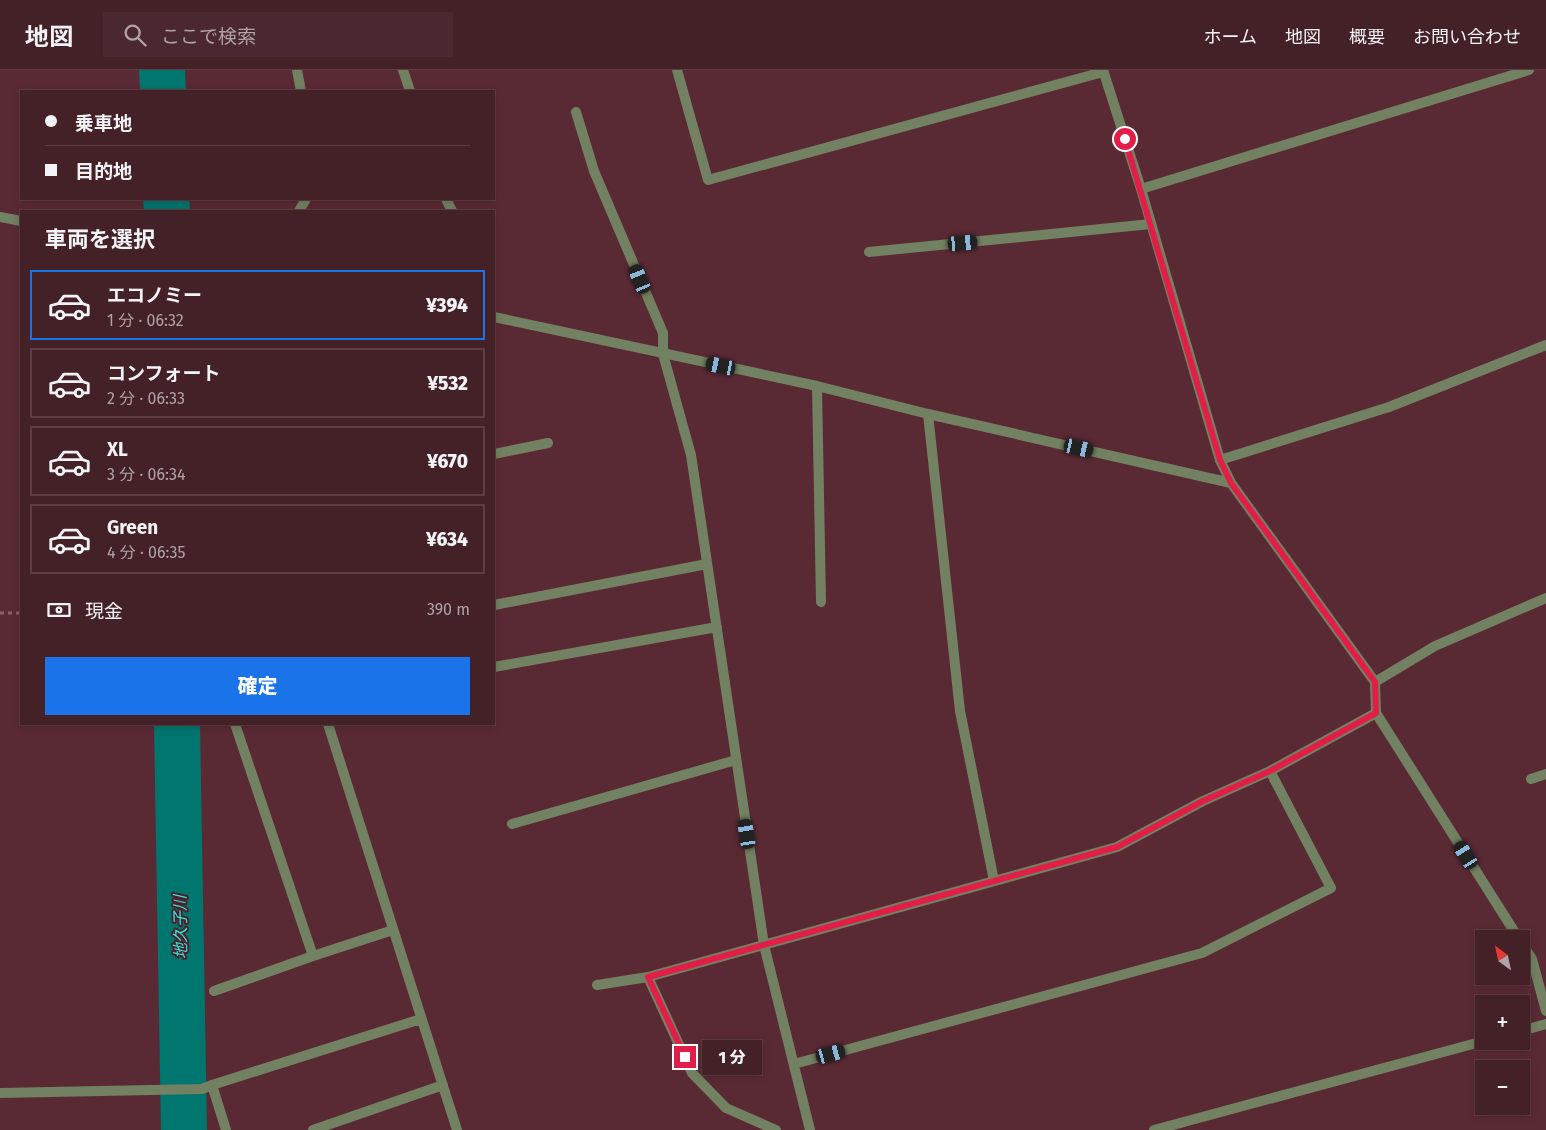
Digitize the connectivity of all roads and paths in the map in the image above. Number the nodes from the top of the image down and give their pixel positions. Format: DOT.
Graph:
graph roads {
  1 [pos="297,70"];
  2 [pos="403,70"];
  3 [pos="677,70"];
  4 [pos="1530,70"];
  5 [pos="1103,71"];
  6 [pos="301,90"];
  7 [pos="410,90"];
  8 [pos="576,112"];
  9 [pos="1141,190"];
  10 [pos="0,217"];
  11 [pos="20,221"];
  12 [pos="1151,224"];
  13 [pos="869,252"];
  14 [pos="495,317"];
  15 [pos="1546,344"];
  16 [pos="663,354"];
  17 [pos="817,386"];
  18 [pos="928,414"];
  19 [pos="548,443"];
  20 [pos="495,454"];
  21 [pos="1220,460"];
  22 [pos="1231,483"];
  23 [pos="707,564"];
  24 [pos="1546,598"];
  25 [pos="821,602"];
  26 [pos="495,605"];
  27 [pos="20,613"];
  28 [pos="0,614"];
  29 [pos="717,627"];
  30 [pos="495,666"];
  31 [pos="1375,682"];
  32 [pos="1376,713"];
  33 [pos="236,725"];
  34 [pos="328,725"];
  35 [pos="736,760"];
  36 [pos="1270,771"];
  37 [pos="1546,774"];
  38 [pos="1531,779"];
  39 [pos="512,824"];
  40 [pos="994,881"];
  41 [pos="393,930"];
  42 [pos="1514,930"];
  43 [pos="764,945"];
  44 [pos="313,956"];
  45 [pos="1530,956"];
  46 [pos="648,977"];
  47 [pos="597,985"];
  48 [pos="214,990"];
  49 [pos="1546,1011"];
  50 [pos="422,1018"];
  51 [pos="1546,1024"];
  52 [pos="1530,1028"];
  53 [pos="1475,1043"];
  54 [pos="794,1064"];
  55 [pos="443,1085"];
  56 [pos="207,1087"];
  57 [pos="0,1093"];
  58 [pos="226,1130"];
  59 [pos="313,1130"];
  60 [pos="458,1130"];
  61 [pos="776,1130"];
  62 [pos="810,1130"];
  63 [pos="1154,1130"];
  1 -- 6 [label="street"];
  2 -- 7 [label="street"];
  3 -- 5 [label="street"];
  4 -- 9 [label="street"];
  5 -- 9 [label="street"];
  8 -- 16 [label="street"];
  9 -- 12 [label="street"];
  10 -- 11 [label="street"];
  12 -- 13 [label="street"];
  12 -- 21 [label="street"];
  14 -- 16 [label="street"];
  15 -- 21 [label="street"];
  16 -- 17 [label="street"];
  16 -- 23 [label="street"];
  17 -- 18 [label="street"];
  17 -- 25 [label="street"];
  18 -- 22 [label="street"];
  18 -- 40 [label="street"];
  19 -- 20 [label="street"];
  21 -- 22 [label="street"];
  22 -- 31 [label="street"];
  23 -- 26 [label="street"];
  23 -- 29 [label="street"];
  24 -- 31 [label="street"];
  27 -- 28 [label="path"];
  29 -- 30 [label="street"];
  29 -- 35 [label="street"];
  31 -- 32 [label="street"];
  32 -- 36 [label="street"];
  32 -- 42 [label="street"];
  33 -- 44 [label="street"];
  34 -- 41 [label="street"];
  35 -- 39 [label="street"];
  35 -- 43 [label="street"];
  36 -- 40 [label="street"];
  36 -- 54 [label="street"];
  37 -- 38 [label="street"];
  40 -- 43 [label="street"];
  41 -- 44 [label="street"];
  41 -- 50 [label="street"];
  43 -- 46 [label="street"];
  43 -- 54 [label="street"];
  44 -- 48 [label="street"];
  45 -- 49 [label="street"];
  46 -- 47 [label="street"];
  46 -- 61 [label="street"];
  50 -- 55 [label="street"];
  50 -- 56 [label="street"];
  51 -- 52 [label="street"];
  53 -- 63 [label="street"];
  54 -- 62 [label="street"];
  55 -- 59 [label="street"];
  55 -- 60 [label="street"];
  56 -- 57 [label="street"];
  56 -- 58 [label="street"];
}
